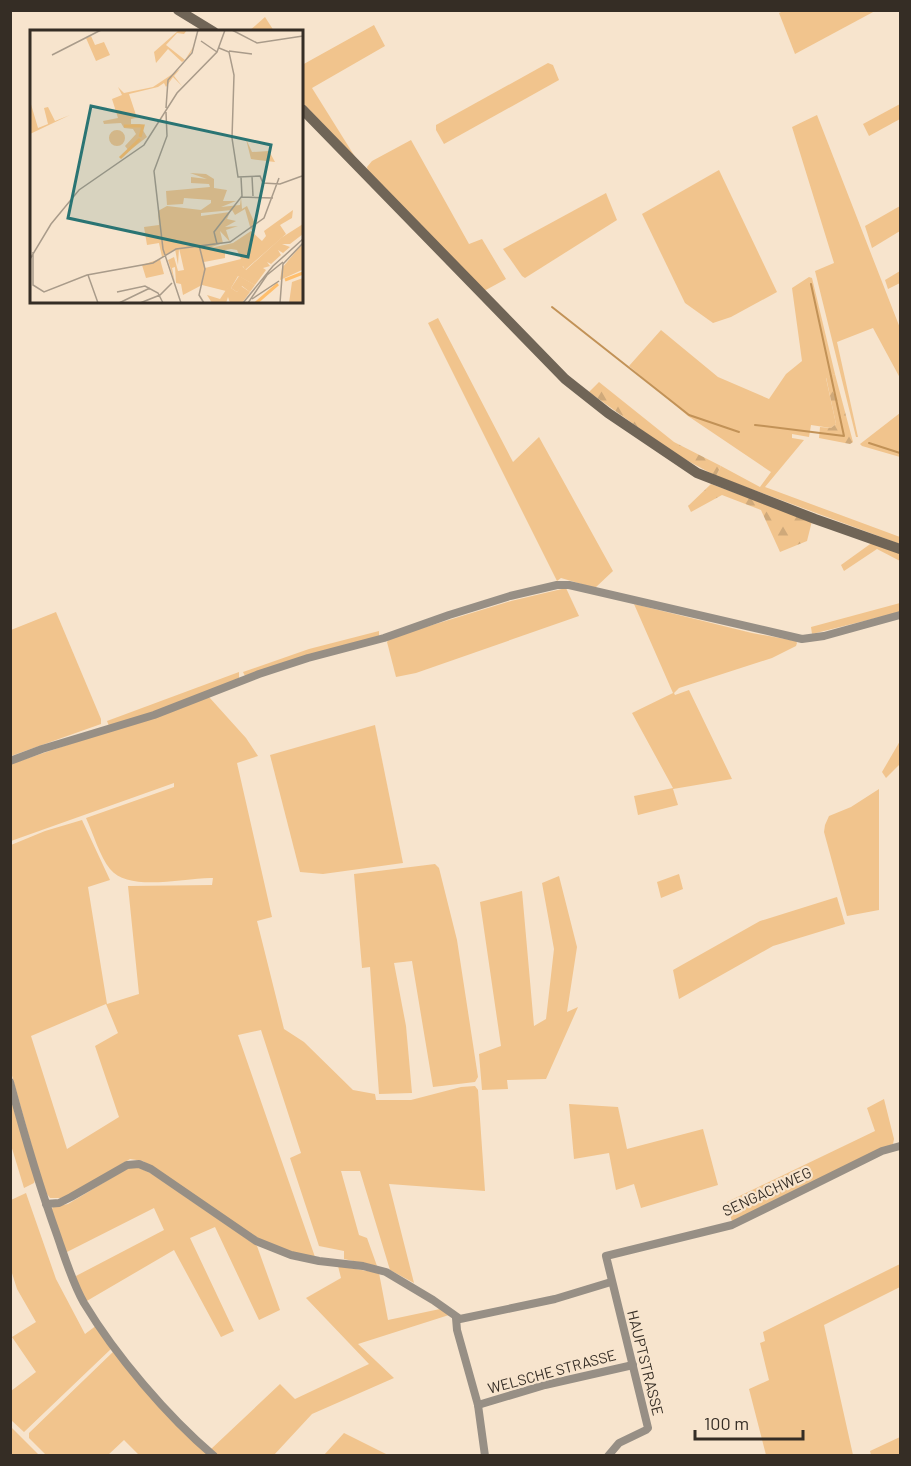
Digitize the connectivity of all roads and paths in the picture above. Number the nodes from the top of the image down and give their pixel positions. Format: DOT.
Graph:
graph roads {
  1 [pos="177,10"];
  2 [pos="211,30"];
  3 [pos="303,110"];
  4 [pos="900,549"];
  5 [pos="900,615"];
  6 [pos="10,761"];
  7 [pos="10,1082"];
  8 [pos="900,1146"];
  9 [pos="46,1204"];
  10 [pos="606,1256"];
  11 [pos="611,1282"];
  12 [pos="456,1318"];
  13 [pos="633,1365"];
  14 [pos="478,1406"];
  15 [pos="214,1455"];
  16 [pos="485,1455"];
  17 [pos="608,1455"];
  1 -- 2 [label="main road"];
  3 -- 4 [label="main road"];
  5 -- 6 [label="street"];
  7 -- 9 [label="street"];
  8 -- 10 [label="street, SENGACHWEG"];
  9 -- 12 [label="street"];
  9 -- 15 [label="street"];
  10 -- 11 [label="street, HAUPTSTRASSE"];
  11 -- 12 [label="street"];
  11 -- 13 [label="street, HAUPTSTRASSE"];
  12 -- 14 [label="street"];
  13 -- 14 [label="street, WELSCHE STRASSE"];
  13 -- 17 [label="street, HAUPTSTRASSE"];
  14 -- 16 [label="street"];
}
